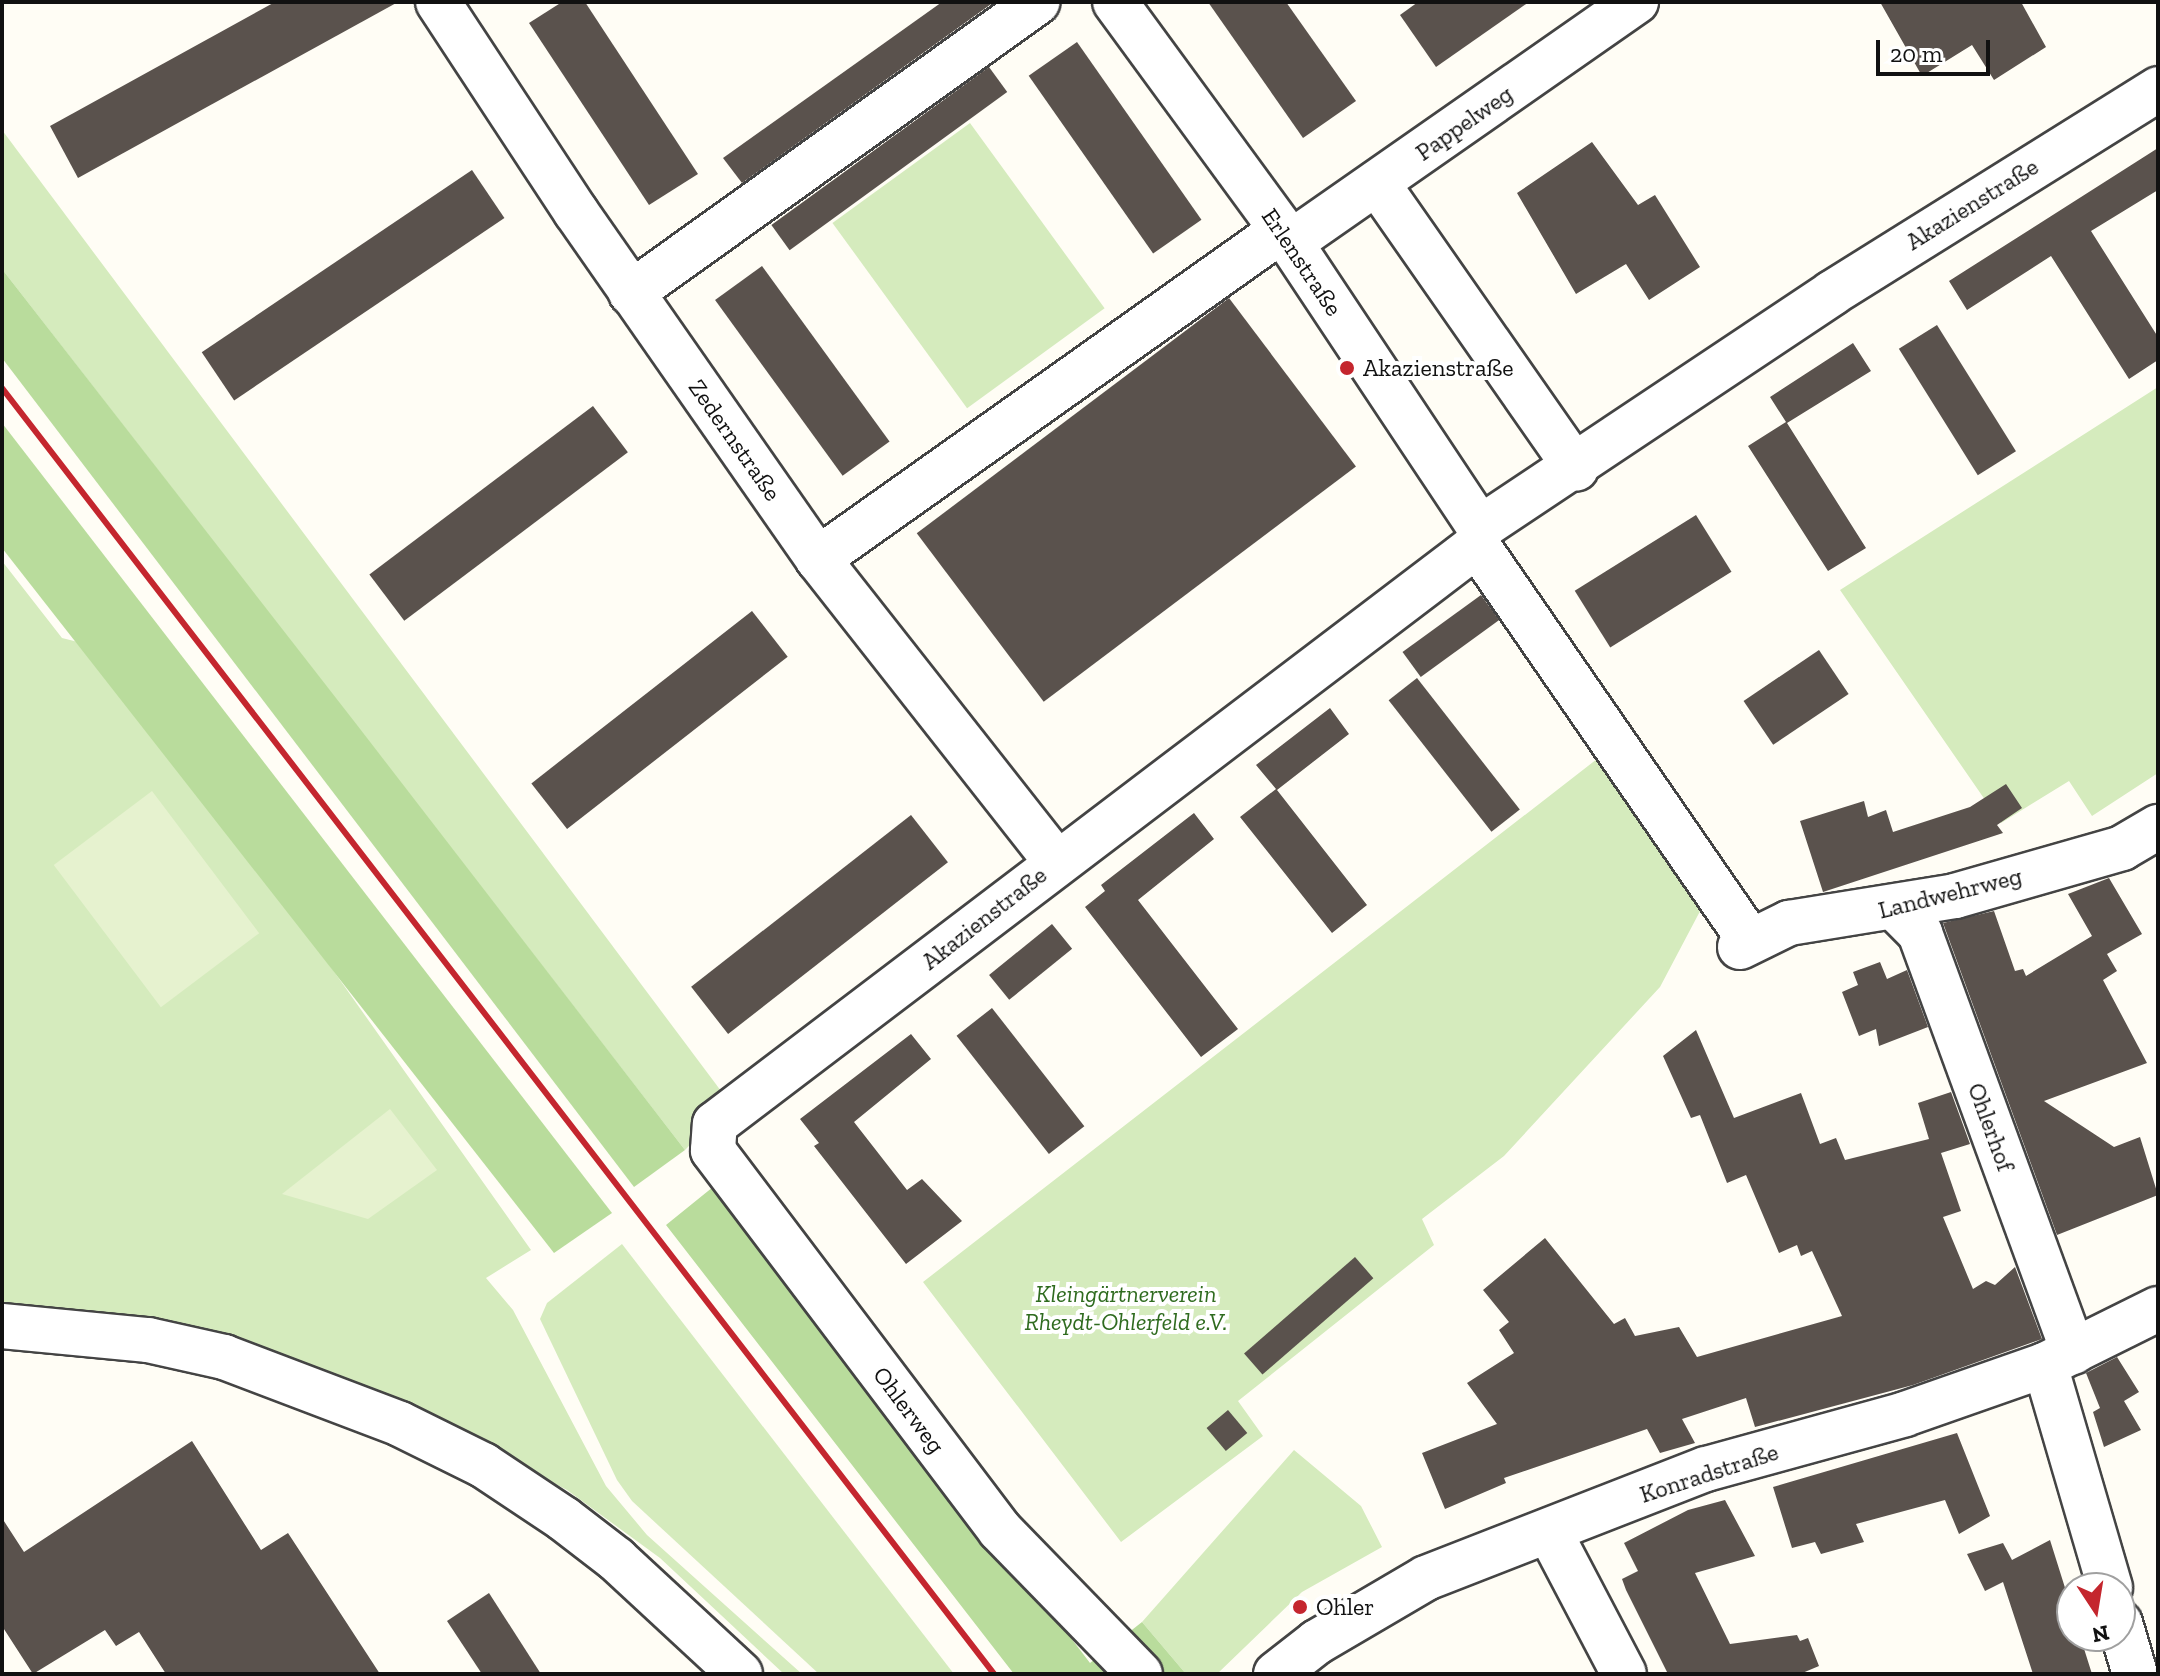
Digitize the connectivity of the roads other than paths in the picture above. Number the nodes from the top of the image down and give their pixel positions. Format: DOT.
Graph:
graph roads {
  1 [pos="438,2"];
  2 [pos="1037,2"];
  3 [pos="1115,2"];
  4 [pos="1636,2"];
  5 [pos="2158,89"];
  6 [pos="1377,183"];
  7 [pos="1286,236"];
  8 [pos="631,293"];
  9 [pos="1576,468"];
  10 [pos="1479,536"];
  11 [pos="818,559"];
  12 [pos="2158,827"];
  13 [pos="1056,861"];
  14 [pos="1897,910"];
  15 [pos="1745,943"];
  16 [pos="715,1124"];
  17 [pos="2158,1309"];
  18 [pos="2,1326"];
  19 [pos="2059,1358"];
  20 [pos="1549,1531"];
  21 [pos="2106,1572"];
  22 [pos="2129,1652"];
  23 [pos="740,1674"];
  24 [pos="1140,1674"];
  25 [pos="1276,1674"];
  26 [pos="1624,1674"];
  27 [pos="2135,1674"];
  1 -- 8 [label="street, Zedernstraße"];
  2 -- 8 [label="street"];
  3 -- 7 [label="street, Erlenstraße"];
  4 -- 6 [label="street, Pappelweg"];
  5 -- 9 [label="street, Akazienstraße"];
  6 -- 7 [label="street, Pappelweg"];
  6 -- 9 [label="street"];
  7 -- 10 [label="street, Erlenstraße"];
  7 -- 11 [label="street, Pappelweg"];
  8 -- 11 [label="street, Zedernstraße"];
  9 -- 10 [label="street, Akazienstraße"];
  10 -- 13 [label="street, Akazienstraße"];
  10 -- 15 [label="street, Erlenstraße"];
  11 -- 13 [label="street, Zedernstraße"];
  12 -- 14 [label="street, Landwehrweg"];
  13 -- 16 [label="street, Akazienstraße"];
  14 -- 15 [label="street, Landwehrweg"];
  14 -- 19 [label="street, Ohlerhof"];
  16 -- 24 [label="street, Ohlerweg"];
  17 -- 19 [label="street, Konradstraße"];
  18 -- 23 [label="street"];
  19 -- 20 [label="street, Konradstraße"];
  19 -- 21 [label="street, Ohlerhof"];
  20 -- 25 [label="street, Konradstraße"];
  20 -- 26 [label="street"];
  22 -- 27 [label="street"];
}
